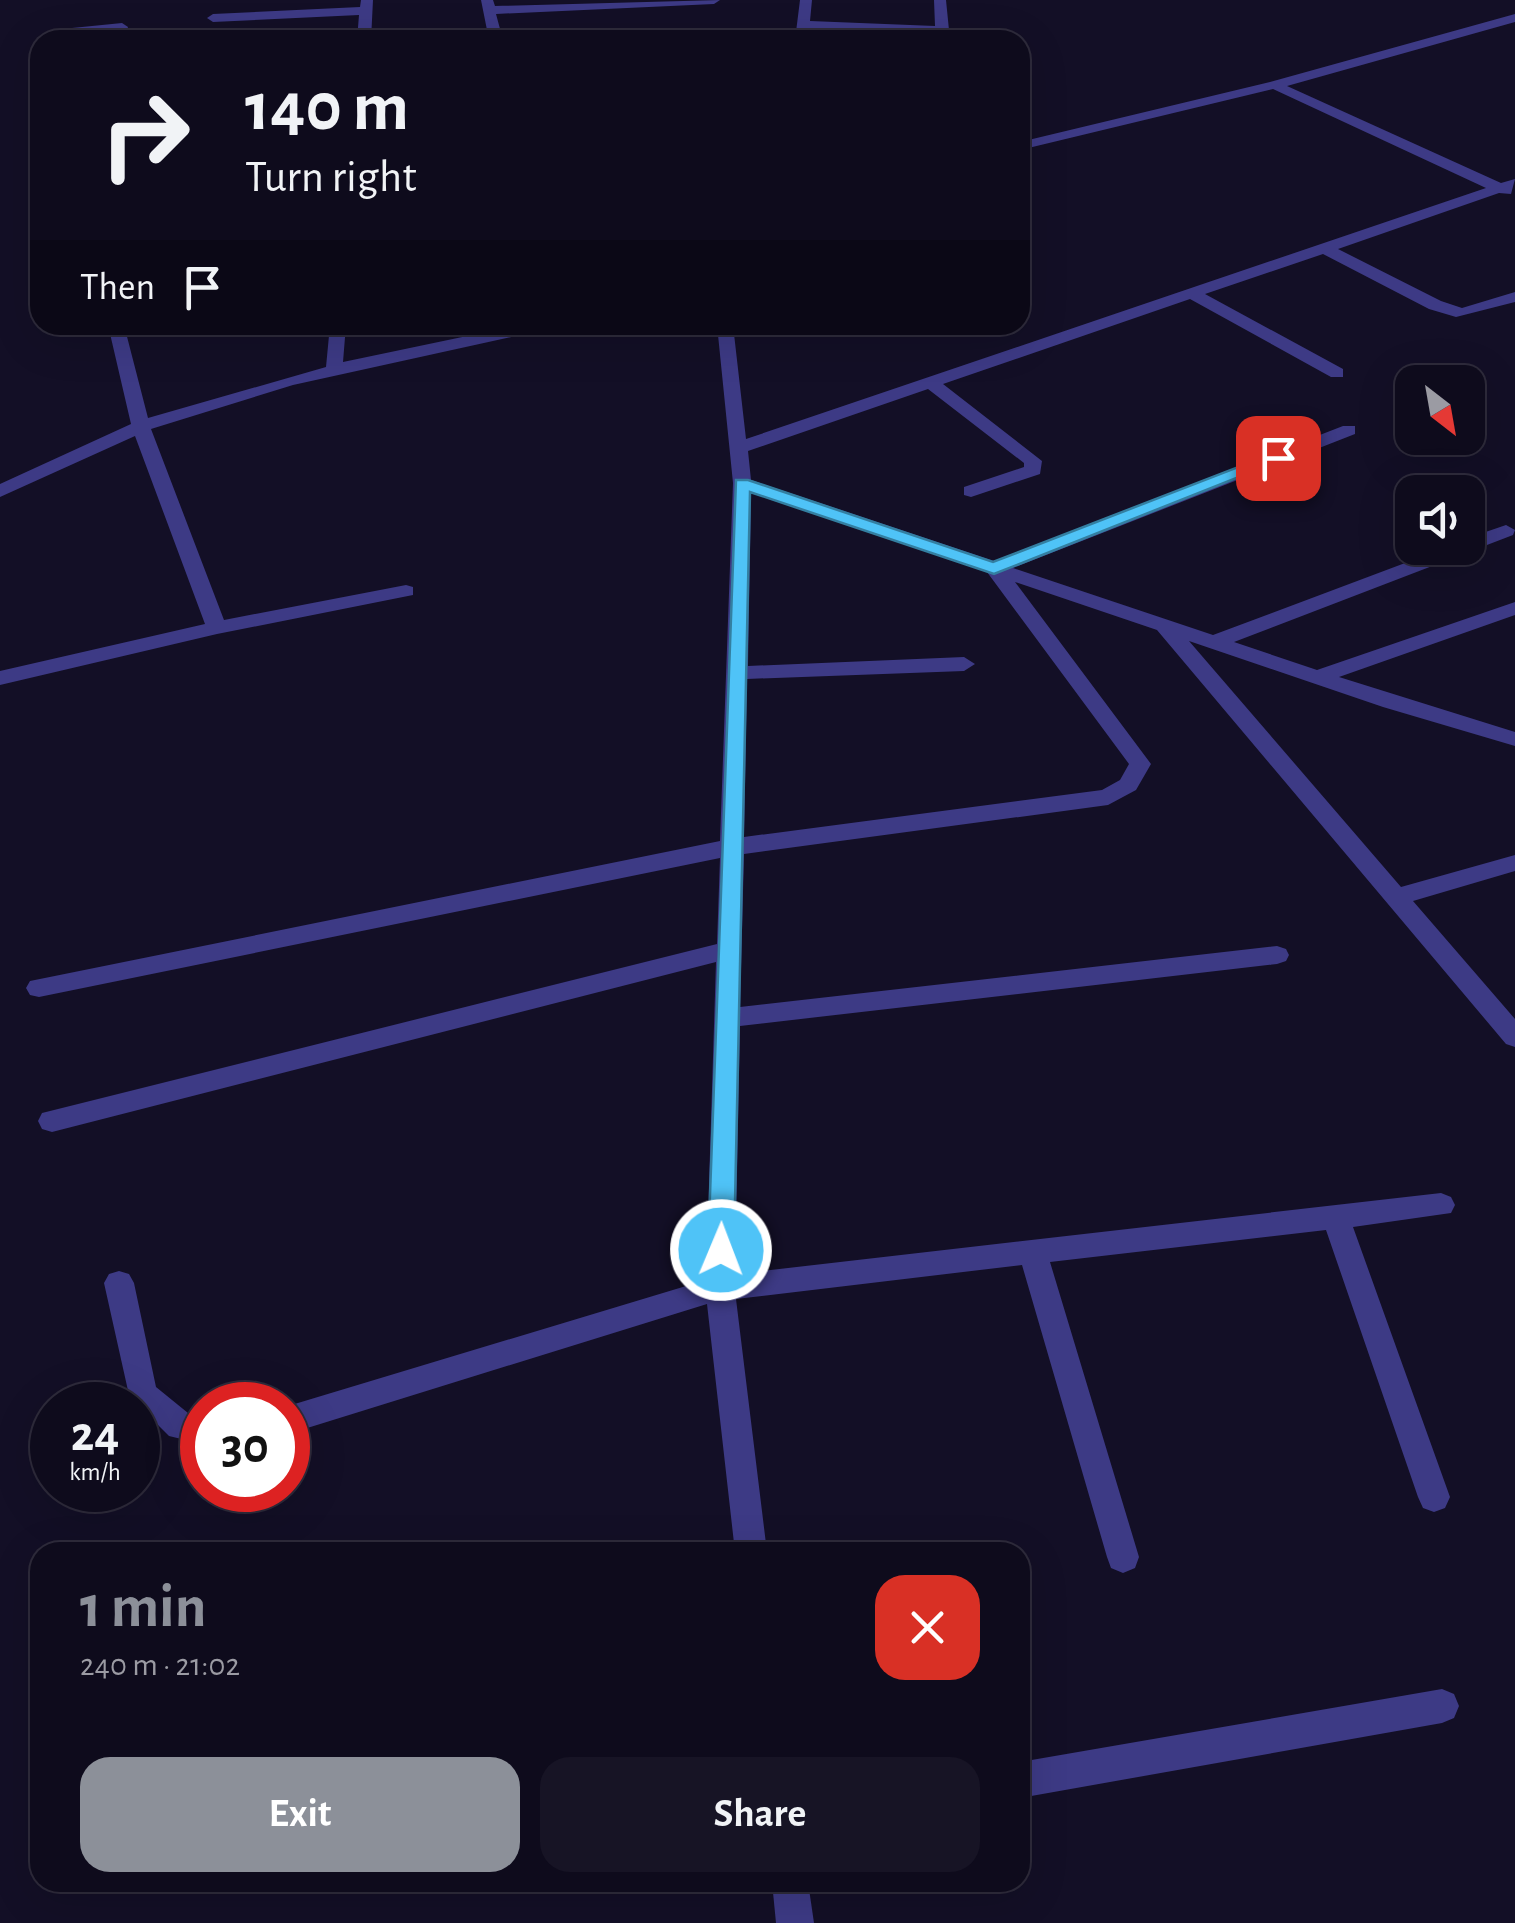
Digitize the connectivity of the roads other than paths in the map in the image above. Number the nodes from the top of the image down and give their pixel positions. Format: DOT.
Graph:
graph roads {
  1 [pos="714,0"];
  2 [pos="806,0"];
  3 [pos="940,0"];
  4 [pos="488,5"];
  5 [pos="367,6"];
  6 [pos="214,18"];
  7 [pos="1515,18"];
  8 [pos="122,27"];
  9 [pos="92,30"];
  10 [pos="494,30"];
  11 [pos="803,30"];
  12 [pos="942,30"];
  13 [pos="1274,85"];
  14 [pos="1030,144"];
  15 [pos="1510,189"];
  16 [pos="1326,249"];
  17 [pos="1194,294"];
  18 [pos="1515,297"];
  19 [pos="118,335"];
  20 [pos="337,335"];
  21 [pos="442,335"];
  22 [pos="495,335"];
  23 [pos="726,335"];
  24 [pos="442,346"];
  25 [pos="334,372"];
  26 [pos="1337,374"];
  27 [pos="932,383"];
  28 [pos="141,427"];
  29 [pos="1349,430"];
  30 [pos="738,448"];
  31 [pos="742,484"];
  32 [pos="0,490"];
  33 [pos="971,491"];
  34 [pos="1506,531"];
  35 [pos="1485,539"];
  36 [pos="1415,565"];
  37 [pos="994,568"];
  38 [pos="406,592"];
  39 [pos="1515,608"];
  40 [pos="1164,625"];
  41 [pos="217,628"];
  42 [pos="1214,642"];
  43 [pos="964,664"];
  44 [pos="737,673"];
  45 [pos="0,678"];
  46 [pos="1318,678"];
  47 [pos="1515,739"];
  48 [pos="732,847"];
  49 [pos="1515,863"];
  50 [pos="1396,897"];
  51 [pos="729,950"];
  52 [pos="1278,955"];
  53 [pos="40,988"];
  54 [pos="727,1018"];
  55 [pos="1515,1036"];
  56 [pos="52,1121"];
  57 [pos="1440,1205"];
  58 [pos="1336,1218"];
  59 [pos="1033,1252"];
  60 [pos="119,1283"];
  61 [pos="720,1288"];
  62 [pos="310,1413"];
  63 [pos="180,1426"];
  64 [pos="1434,1497"];
  65 [pos="751,1542"];
  66 [pos="1123,1557"];
  67 [pos="1442,1706"];
  68 [pos="1030,1778"];
  69 [pos="791,1892"];
  70 [pos="795,1923"];
  1 -- 4 [label="street"];
  2 -- 11 [label="street"];
  3 -- 12 [label="street"];
  4 -- 10 [label="street"];
  5 -- 6 [label="street"];
  7 -- 13 [label="street"];
  8 -- 9 [label="street"];
  13 -- 14 [label="street"];
  13 -- 15 [label="street"];
  15 -- 16 [label="street"];
  16 -- 17 [label="street"];
  16 -- 18 [label="street"];
  17 -- 26 [label="street"];
  17 -- 27 [label="street"];
  19 -- 28 [label="street"];
  20 -- 25 [label="street"];
  21 -- 24 [label="street"];
  22 -- 24 [label="street"];
  23 -- 30 [label="street"];
  24 -- 25 [label="street"];
  25 -- 28 [label="street"];
  27 -- 30 [label="street"];
  27 -- 33 [label="street"];
  28 -- 32 [label="street"];
  28 -- 41 [label="street"];
  29 -- 37 [label="street"];
  30 -- 31 [label="street"];
  31 -- 37 [label="street"];
  31 -- 44 [label="street"];
  34 -- 35 [label="street"];
  36 -- 42 [label="street"];
  37 -- 40 [label="street"];
  37 -- 48 [label="street"];
  38 -- 41 [label="street"];
  39 -- 46 [label="street"];
  40 -- 42 [label="street"];
  40 -- 50 [label="street"];
  41 -- 45 [label="street"];
  42 -- 46 [label="street"];
  43 -- 44 [label="street"];
  44 -- 48 [label="street"];
  46 -- 47 [label="street"];
  48 -- 51 [label="street"];
  48 -- 53 [label="street"];
  49 -- 50 [label="street"];
  50 -- 55 [label="street"];
  51 -- 54 [label="street"];
  51 -- 56 [label="street"];
  52 -- 54 [label="street"];
  54 -- 61 [label="street"];
  57 -- 58 [label="street"];
  58 -- 59 [label="street"];
  58 -- 64 [label="street"];
  59 -- 61 [label="street"];
  59 -- 66 [label="street"];
  60 -- 63 [label="street"];
  61 -- 62 [label="street"];
  61 -- 65 [label="street"];
  67 -- 68 [label="street"];
  69 -- 70 [label="street"];
}
